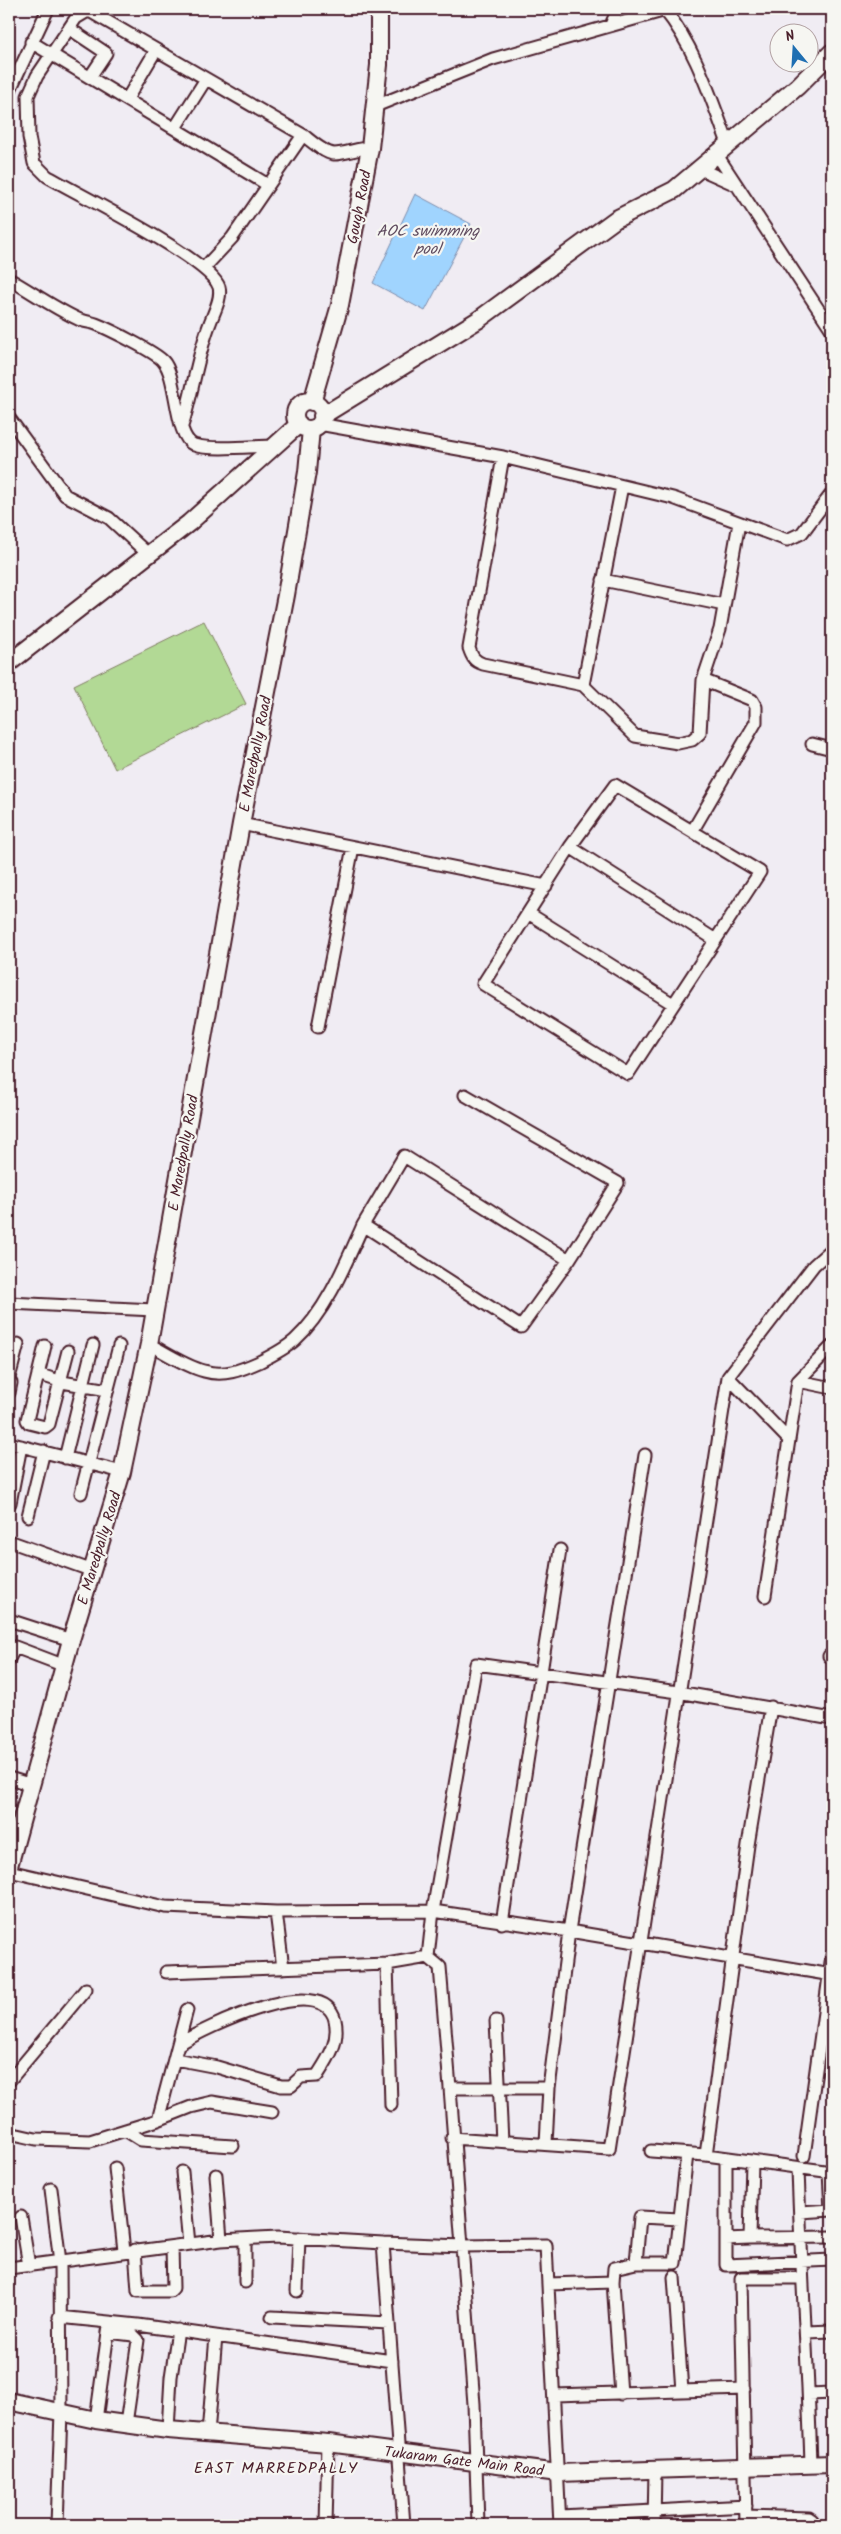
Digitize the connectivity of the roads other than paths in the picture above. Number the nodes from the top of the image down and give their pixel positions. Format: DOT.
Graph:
graph roads {
  1 [pos="48,9"];
  2 [pos="379,9"];
  3 [pos="618,9"];
  4 [pos="665,10"];
  5 [pos="611,25"];
  6 [pos="70,29"];
  7 [pos="31,42"];
  8 [pos="156,50"];
  9 [pos="832,52"];
  10 [pos="52,54"];
  11 [pos="90,77"];
  12 [pos="206,79"];
  13 [pos="9,92"];
  14 [pos="127,99"];
  15 [pos="373,107"];
  16 [pos="175,128"];
  17 [pos="303,135"];
  18 [pos="370,148"];
  19 [pos="723,150"];
  20 [pos="698,168"];
  21 [pos="268,185"];
  22 [pos="737,186"];
  23 [pos="204,268"];
  24 [pos="9,279"];
  25 [pos="832,330"];
  26 [pos="312,402"];
  27 [pos="9,418"];
  28 [pos="313,423"];
  29 [pos="182,426"];
  30 [pos="274,446"];
  31 [pos="503,457"];
  32 [pos="622,486"];
  33 [pos="832,493"];
  34 [pos="739,523"];
  35 [pos="148,554"];
  36 [pos="603,580"];
  37 [pos="724,605"];
  38 [pos="9,663"];
  39 [pos="703,680"];
  40 [pos="582,685"];
  41 [pos="812,744"];
  42 [pos="832,749"];
  43 [pos="242,824"];
  44 [pos="693,830"];
  45 [pos="353,847"];
  46 [pos="570,847"];
  47 [pos="546,886"];
  48 [pos="528,913"];
  49 [pos="714,939"];
  50 [pos="673,1004"];
  51 [pos="318,1027"];
  52 [pos="465,1096"];
  53 [pos="363,1225"];
  54 [pos="832,1249"];
  55 [pos="569,1260"];
  56 [pos="9,1303"];
  57 [pos="154,1310"];
  58 [pos="18,1344"];
  59 [pos="148,1344"];
  60 [pos="93,1345"];
  61 [pos="45,1346"];
  62 [pos="119,1346"];
  63 [pos="832,1346"];
  64 [pos="68,1351"];
  65 [pos="10,1373"];
  66 [pos="38,1374"];
  67 [pos="728,1377"];
  68 [pos="798,1381"];
  69 [pos="62,1382"];
  70 [pos="82,1386"];
  71 [pos="832,1388"];
  72 [pos="108,1390"];
  73 [pos="9,1393"];
  74 [pos="789,1440"];
  75 [pos="9,1443"];
  76 [pos="21,1446"];
  77 [pos="44,1451"];
  78 [pos="645,1455"];
  79 [pos="65,1458"];
  80 [pos="88,1464"];
  81 [pos="122,1472"];
  82 [pos="81,1493"];
  83 [pos="10,1503"];
  84 [pos="28,1516"];
  85 [pos="9,1541"];
  86 [pos="560,1550"];
  87 [pos="93,1571"];
  88 [pos="765,1596"];
  89 [pos="9,1620"];
  90 [pos="71,1640"];
  91 [pos="9,1660"];
  92 [pos="65,1666"];
  93 [pos="540,1673"];
  94 [pos="609,1683"];
  95 [pos="678,1692"];
  96 [pos="771,1707"];
  97 [pos="832,1718"];
  98 [pos="9,1778"];
  99 [pos="32,1785"];
  100 [pos="9,1866"];
  101 [pos="9,1872"];
  102 [pos="433,1911"];
  103 [pos="276,1912"];
  104 [pos="502,1923"];
  105 [pos="569,1931"];
  106 [pos="640,1944"];
  107 [pos="832,1955"];
  108 [pos="428,1957"];
  109 [pos="733,1959"];
  110 [pos="387,1964"];
  111 [pos="283,1968"];
  112 [pos="166,1972"];
  113 [pos="831,1975"];
  114 [pos="86,1989"];
  115 [pos="187,2010"];
  116 [pos="496,2021"];
  117 [pos="179,2044"];
  118 [pos="175,2059"];
  119 [pos="9,2081"];
  120 [pos="501,2087"];
  121 [pos="450,2088"];
  122 [pos="549,2088"];
  123 [pos="391,2105"];
  124 [pos="272,2112"];
  125 [pos="158,2120"];
  126 [pos="125,2130"];
  127 [pos="9,2134"];
  128 [pos="452,2138"];
  129 [pos="502,2141"];
  130 [pos="546,2143"];
  131 [pos="232,2146"];
  132 [pos="651,2151"];
  133 [pos="687,2154"];
  134 [pos="706,2155"];
  135 [pos="804,2156"];
  136 [pos="726,2159"];
  137 [pos="752,2161"];
  138 [pos="115,2168"];
  139 [pos="798,2168"];
  140 [pos="182,2172"];
  141 [pos="831,2172"];
  142 [pos="216,2175"];
  143 [pos="51,2189"];
  144 [pos="832,2210"];
  145 [pos="800,2212"];
  146 [pos="21,2217"];
  147 [pos="680,2218"];
  148 [pos="801,2237"];
  149 [pos="832,2237"];
  150 [pos="299,2238"];
  151 [pos="750,2238"];
  152 [pos="245,2239"];
  153 [pos="726,2239"];
  154 [pos="221,2240"];
  155 [pos="383,2243"];
  156 [pos="189,2244"];
  157 [pos="463,2246"];
  158 [pos="172,2247"];
  159 [pos="129,2251"];
  160 [pos="832,2260"];
  161 [pos="60,2262"];
  162 [pos="800,2262"];
  163 [pos="636,2263"];
  164 [pos="29,2266"];
  165 [pos="9,2268"];
  166 [pos="674,2277"];
  167 [pos="802,2278"];
  168 [pos="245,2282"];
  169 [pos="613,2282"];
  170 [pos="548,2284"];
  171 [pos="297,2290"];
  172 [pos="59,2317"];
  173 [pos="272,2317"];
  174 [pos="389,2323"];
  175 [pos="109,2327"];
  176 [pos="178,2330"];
  177 [pos="832,2331"];
  178 [pos="807,2332"];
  179 [pos="216,2336"];
  180 [pos="392,2361"];
  181 [pos="744,2389"];
  182 [pos="682,2391"];
  183 [pos="832,2393"];
  184 [pos="622,2394"];
  185 [pos="809,2394"];
  186 [pos="555,2395"];
  187 [pos="9,2401"];
  188 [pos="61,2412"];
  189 [pos="96,2420"];
  190 [pos="126,2424"];
  191 [pos="168,2430"];
  192 [pos="208,2434"];
  193 [pos="328,2443"];
  194 [pos="400,2454"];
  195 [pos="475,2464"];
  196 [pos="811,2464"];
  197 [pos="832,2464"];
  198 [pos="746,2465"];
  199 [pos="655,2470"];
  200 [pos="558,2473"];
  201 [pos="654,2510"];
  202 [pos="746,2516"];
  203 [pos="561,2521"];
  204 [pos="57,2525"];
  205 [pos="326,2525"];
  206 [pos="404,2525"];
  207 [pos="478,2525"];
  208 [pos="654,2525"];
  209 [pos="813,2525"];
  1 -- 7 [label="street"];
  2 -- 15 [label="main road, Gough Road"];
  3 -- 5 [label="street"];
  4 -- 5 [label="street"];
  4 -- 19 [label="street"];
  5 -- 15 [label="street"];
  6 -- 8 [label="street"];
  6 -- 10 [label="street"];
  6 -- 11 [label="street"];
  7 -- 10 [label="street"];
  7 -- 13 [label="street"];
  8 -- 12 [label="street"];
  8 -- 14 [label="street"];
  9 -- 19 [label="main road"];
  10 -- 11 [label="street"];
  10 -- 23 [label="street"];
  11 -- 14 [label="street"];
  12 -- 16 [label="street"];
  12 -- 17 [label="street"];
  14 -- 16 [label="street"];
  15 -- 18 [label="main road, Gough Road"];
  16 -- 21 [label="street"];
  17 -- 18 [label="street"];
  17 -- 21 [label="street"];
  18 -- 26 [label="main road, Gough Road"];
  19 -- 20 [label="main road"];
  19 -- 22 [label="street"];
  20 -- 22 [label="street"];
  20 -- 28 [label="main road"];
  21 -- 23 [label="street"];
  22 -- 25 [label="street"];
  23 -- 29 [label="street"];
  24 -- 29 [label="street"];
  26 -- 28 [label="main road"];
  26 -- 28 [label="main road, E Maredpally Road"];
  27 -- 35 [label="street"];
  28 -- 30 [label="main road"];
  28 -- 31 [label="street"];
  28 -- 43 [label="main road, E Maredpally Road"];
  29 -- 30 [label="street"];
  30 -- 35 [label="main road"];
  31 -- 32 [label="street"];
  31 -- 40 [label="street"];
  32 -- 34 [label="street"];
  32 -- 36 [label="street"];
  33 -- 34 [label="street"];
  34 -- 37 [label="street"];
  35 -- 38 [label="main road"];
  36 -- 37 [label="street"];
  36 -- 40 [label="street"];
  37 -- 39 [label="street"];
  39 -- 40 [label="street"];
  39 -- 44 [label="street"];
  41 -- 42 [label="street"];
  43 -- 45 [label="street"];
  43 -- 57 [label="main road, E Maredpally Road"];
  44 -- 46 [label="street"];
  44 -- 49 [label="street"];
  45 -- 47 [label="street"];
  45 -- 51 [label="street"];
  46 -- 47 [label="street"];
  46 -- 49 [label="street"];
  47 -- 48 [label="street"];
  48 -- 50 [label="street"];
  48 -- 50 [label="street"];
  49 -- 50 [label="street"];
  52 -- 55 [label="street"];
  53 -- 55 [label="street"];
  53 -- 55 [label="street"];
  53 -- 59 [label="street"];
  54 -- 67 [label="street"];
  56 -- 57 [label="street"];
  57 -- 59 [label="main road, E Maredpally Road"];
  58 -- 65 [label="street"];
  59 -- 81 [label="main road, E Maredpally Road"];
  60 -- 70 [label="street"];
  61 -- 66 [label="street"];
  62 -- 72 [label="street"];
  63 -- 68 [label="street"];
  64 -- 69 [label="street"];
  65 -- 73 [label="street"];
  66 -- 69 [label="street"];
  66 -- 69 [label="street"];
  67 -- 74 [label="street"];
  67 -- 95 [label="street"];
  68 -- 71 [label="street"];
  68 -- 74 [label="street"];
  69 -- 70 [label="street"];
  70 -- 72 [label="street"];
  70 -- 79 [label="street"];
  72 -- 80 [label="street"];
  74 -- 88 [label="street"];
  75 -- 76 [label="street"];
  76 -- 77 [label="street"];
  76 -- 83 [label="street"];
  77 -- 79 [label="street"];
  77 -- 84 [label="street"];
  78 -- 94 [label="street"];
  79 -- 80 [label="street"];
  80 -- 81 [label="street"];
  80 -- 82 [label="street"];
  81 -- 87 [label="main road, E Maredpally Road"];
  85 -- 87 [label="street"];
  86 -- 93 [label="street"];
  87 -- 90 [label="main road, E Maredpally Road"];
  89 -- 90 [label="street"];
  90 -- 92 [label="main road, E Maredpally Road"];
  91 -- 92 [label="street"];
  92 -- 99 [label="main road, E Maredpally Road"];
  93 -- 94 [label="street"];
  93 -- 102 [label="street"];
  93 -- 104 [label="street"];
  94 -- 95 [label="street"];
  94 -- 105 [label="street"];
  95 -- 96 [label="street"];
  95 -- 106 [label="street"];
  96 -- 97 [label="street"];
  96 -- 109 [label="street"];
  98 -- 99 [label="street"];
  99 -- 100 [label="main road, E Maredpally Road"];
  101 -- 103 [label="street"];
  102 -- 103 [label="street"];
  102 -- 104 [label="street"];
  102 -- 108 [label="street"];
  103 -- 111 [label="street"];
  104 -- 105 [label="street"];
  105 -- 106 [label="street"];
  105 -- 122 [label="street"];
  106 -- 109 [label="street"];
  106 -- 130 [label="street"];
  107 -- 113 [label="street"];
  108 -- 110 [label="street"];
  108 -- 121 [label="street"];
  109 -- 113 [label="street"];
  109 -- 134 [label="street"];
  110 -- 111 [label="street"];
  110 -- 123 [label="street"];
  111 -- 112 [label="street"];
  113 -- 135 [label="street"];
  114 -- 119 [label="street"];
  115 -- 117 [label="street"];
  116 -- 120 [label="street"];
  117 -- 118 [label="street"];
  117 -- 118 [label="street"];
  118 -- 125 [label="street"];
  120 -- 121 [label="street"];
  120 -- 122 [label="street"];
  120 -- 129 [label="street"];
  121 -- 128 [label="street"];
  122 -- 130 [label="street"];
  124 -- 125 [label="street"];
  125 -- 126 [label="street"];
  126 -- 127 [label="street"];
  126 -- 131 [label="street"];
  128 -- 129 [label="street"];
  128 -- 157 [label="street"];
  129 -- 130 [label="street"];
  132 -- 133 [label="street"];
  133 -- 134 [label="street"];
  133 -- 147 [label="street"];
  134 -- 136 [label="street"];
  136 -- 137 [label="street"];
  136 -- 153 [label="street"];
  137 -- 139 [label="street"];
  137 -- 151 [label="street"];
  138 -- 159 [label="street"];
  139 -- 141 [label="street"];
  139 -- 145 [label="street"];
  140 -- 156 [label="street"];
  141 -- 144 [label="street"];
  142 -- 154 [label="street"];
  143 -- 161 [label="street"];
  144 -- 145 [label="street"];
  145 -- 148 [label="street"];
  146 -- 164 [label="street"];
  147 -- 163 [label="street"];
  147 -- 163 [label="street"];
  148 -- 149 [label="street"];
  148 -- 151 [label="street"];
  148 -- 162 [label="street"];
  150 -- 152 [label="street"];
  150 -- 155 [label="street"];
  150 -- 171 [label="street"];
  151 -- 153 [label="street"];
  152 -- 154 [label="street"];
  152 -- 168 [label="street"];
  153 -- 162 [label="street"];
  154 -- 156 [label="street"];
  155 -- 157 [label="street"];
  155 -- 174 [label="street"];
  156 -- 158 [label="street"];
  157 -- 170 [label="street"];
  157 -- 195 [label="street"];
  158 -- 159 [label="street"];
  158 -- 159 [label="street"];
  159 -- 161 [label="street"];
  160 -- 162 [label="street"];
  161 -- 164 [label="street"];
  161 -- 172 [label="street"];
  162 -- 167 [label="street"];
  163 -- 169 [label="street"];
  164 -- 165 [label="street"];
  166 -- 182 [label="street"];
  167 -- 178 [label="street"];
  167 -- 181 [label="street"];
  169 -- 170 [label="street"];
  169 -- 184 [label="street"];
  170 -- 186 [label="street"];
  172 -- 175 [label="street"];
  172 -- 188 [label="street"];
  173 -- 174 [label="street"];
  174 -- 180 [label="street"];
  175 -- 176 [label="street"];
  175 -- 189 [label="street"];
  175 -- 190 [label="street"];
  176 -- 179 [label="street"];
  176 -- 191 [label="street"];
  177 -- 178 [label="street"];
  178 -- 185 [label="street"];
  179 -- 180 [label="street"];
  179 -- 192 [label="street"];
  180 -- 194 [label="street"];
  181 -- 182 [label="street"];
  181 -- 198 [label="street"];
  182 -- 184 [label="street"];
  183 -- 185 [label="street"];
  184 -- 186 [label="street"];
  185 -- 196 [label="street"];
  186 -- 200 [label="street"];
  187 -- 188 [label="main road, Tukaram Gate Main Road"];
  188 -- 189 [label="main road, Tukaram Gate Main Road"];
  188 -- 204 [label="street"];
  189 -- 190 [label="main road, Tukaram Gate Main Road"];
  190 -- 191 [label="main road, Tukaram Gate Main Road"];
  191 -- 192 [label="main road, Tukaram Gate Main Road"];
  192 -- 193 [label="main road, Tukaram Gate Main Road"];
  193 -- 194 [label="main road, Tukaram Gate Main Road"];
  193 -- 205 [label="street"];
  194 -- 195 [label="main road, Tukaram Gate Main Road"];
  194 -- 206 [label="street"];
  195 -- 200 [label="main road, Tukaram Gate Main Road"];
  195 -- 207 [label="street"];
  196 -- 197 [label="main road, Tukaram Gate Main Road"];
  196 -- 198 [label="main road, Tukaram Gate Main Road"];
  198 -- 199 [label="main road, Tukaram Gate Main Road"];
  198 -- 202 [label="street"];
  199 -- 200 [label="main road, Tukaram Gate Main Road"];
  199 -- 201 [label="street"];
  200 -- 203 [label="street"];
  201 -- 202 [label="street"];
  201 -- 203 [label="street"];
  201 -- 208 [label="street"];
  202 -- 209 [label="street"];
}
